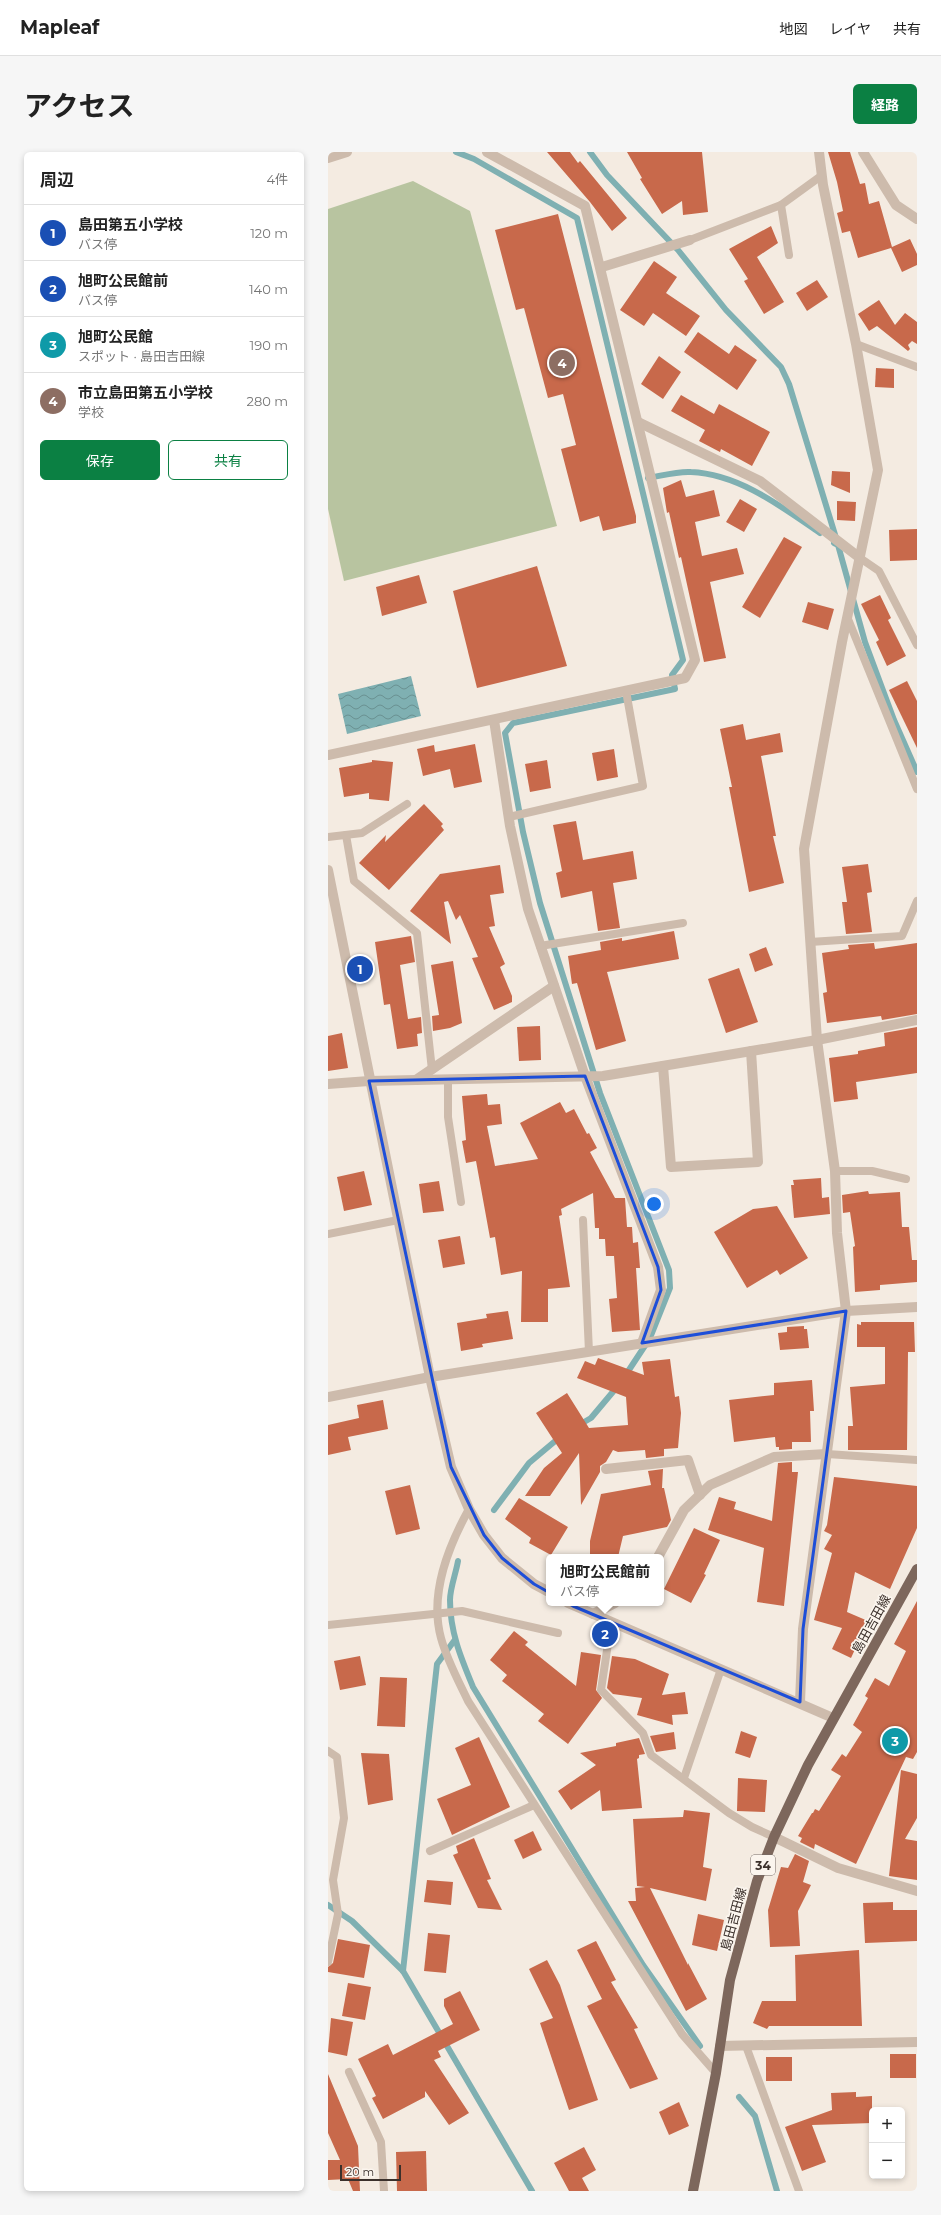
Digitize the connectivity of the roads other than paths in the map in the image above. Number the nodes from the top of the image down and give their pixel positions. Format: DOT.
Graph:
graph roads {
  1 [pos="347,152"];
  2 [pos="487,152"];
  3 [pos="819,152"];
  4 [pos="863,152"];
  5 [pos="328,158"];
  6 [pos="821,176"];
  7 [pos="781,205"];
  8 [pos="917,219"];
  9 [pos="690,240"];
  10 [pos="789,254"];
  11 [pos="602,267"];
  12 [pos="856,344"];
  13 [pos="917,367"];
  14 [pos="638,422"];
  15 [pos="860,558"];
  16 [pos="848,618"];
  17 [pos="917,645"];
  18 [pos="626,691"];
  19 [pos="494,720"];
  20 [pos="328,755"];
  21 [pos="917,789"];
  22 [pos="408,804"];
  23 [pos="509,817"];
  24 [pos="346,835"];
  25 [pos="328,837"];
  26 [pos="328,870"];
  27 [pos="917,901"];
  28 [pos="683,923"];
  29 [pos="810,942"];
  30 [pos="540,946"];
  31 [pos="554,986"];
  32 [pos="917,1020"];
  33 [pos="817,1040"];
  34 [pos="751,1051"];
  35 [pos="663,1066"];
  36 [pos="432,1070"];
  37 [pos="585,1076"];
  38 [pos="448,1079"];
  39 [pos="416,1080"];
  40 [pos="369,1081"];
  41 [pos="328,1084"];
  42 [pos="835,1171"];
  43 [pos="906,1180"];
  44 [pos="461,1202"];
  45 [pos="398,1220"];
  46 [pos="583,1220"];
  47 [pos="328,1234"];
  48 [pos="917,1307"];
  49 [pos="846,1311"];
  50 [pos="642,1343"];
  51 [pos="589,1352"];
  52 [pos="430,1376"];
  53 [pos="328,1396"];
  54 [pos="827,1454"];
  55 [pos="917,1460"];
  56 [pos="606,1469"];
  57 [pos="700,1495"];
  58 [pos="469,1509"];
  59 [pos="660,1554"];
  60 [pos="917,1569"];
  61 [pos="546,1590"];
  62 [pos="575,1606"];
  63 [pos="609,1606"];
  64 [pos="438,1612"];
  65 [pos="593,1614"];
  66 [pos="614,1624"];
  67 [pos="328,1625"];
  68 [pos="558,1633"];
  69 [pos="721,1669"];
  70 [pos="800,1702"];
  71 [pos="833,1718"];
  72 [pos="328,1751"];
  73 [pos="684,1778"];
  74 [pos="534,1805"];
  75 [pos="774,1837"];
  76 [pos="430,1851"];
  77 [pos="917,1891"];
  78 [pos="328,1962"];
  79 [pos="917,2042"];
  80 [pos="720,2046"];
  81 [pos="746,2046"];
  82 [pos="349,2072"];
  83 [pos="716,2073"];
  84 [pos="384,2191"];
  85 [pos="693,2191"];
  86 [pos="799,2191"];
  1 -- 5 [label="street"];
  2 -- 11 [label="street"];
  3 -- 6 [label="street"];
  4 -- 8 [label="street"];
  6 -- 7 [label="lane"];
  6 -- 12 [label="street"];
  7 -- 9 [label="lane"];
  7 -- 10 [label="lane"];
  9 -- 11 [label="street"];
  11 -- 14 [label="street"];
  12 -- 13 [label="lane"];
  12 -- 15 [label="street"];
  14 -- 15 [label="street"];
  14 -- 18 [label="street"];
  15 -- 16 [label="street"];
  15 -- 17 [label="lane"];
  16 -- 21 [label="lane"];
  16 -- 29 [label="street"];
  18 -- 19 [label="street"];
  18 -- 23 [label="lane"];
  19 -- 20 [label="street"];
  19 -- 23 [label="street"];
  22 -- 24 [label="lane"];
  23 -- 30 [label="street"];
  24 -- 25 [label="lane"];
  24 -- 36 [label="lane"];
  26 -- 40 [label="street"];
  27 -- 29 [label="lane"];
  28 -- 30 [label="lane"];
  29 -- 33 [label="street"];
  30 -- 31 [label="street"];
  31 -- 36 [label="street"];
  31 -- 37 [label="street"];
  32 -- 33 [label="street"];
  33 -- 34 [label="street"];
  33 -- 42 [label="street"];
  34 -- 35 [label="street"];
  34 -- 35 [label="street"];
  35 -- 37 [label="street"];
  36 -- 39 [label="street"];
  37 -- 38 [label="street"];
  37 -- 50 [label="street"];
  38 -- 39 [label="street"];
  38 -- 44 [label="lane"];
  39 -- 40 [label="street"];
  40 -- 41 [label="street"];
  40 -- 45 [label="street"];
  42 -- 43 [label="lane"];
  42 -- 49 [label="street"];
  45 -- 47 [label="lane"];
  45 -- 52 [label="street"];
  46 -- 51 [label="lane"];
  48 -- 49 [label="street"];
  49 -- 50 [label="street"];
  49 -- 54 [label="street"];
  50 -- 51 [label="street"];
  51 -- 52 [label="street"];
  52 -- 53 [label="street"];
  52 -- 58 [label="street"];
  54 -- 55 [label="lane"];
  54 -- 57 [label="street"];
  54 -- 70 [label="street"];
  56 -- 57 [label="street"];
  57 -- 59 [label="street"];
  58 -- 61 [label="street"];
  58 -- 64 [label="lane"];
  60 -- 71 [label="main road, 島田吉田線 / 34"];
  62 -- 65 [label="street"];
  63 -- 65 [label="street"];
  64 -- 67 [label="lane"];
  64 -- 68 [label="lane"];
  64 -- 74 [label="lane"];
  65 -- 66 [label="street"];
  66 -- 69 [label="street"];
  66 -- 73 [label="lane"];
  69 -- 70 [label="street"];
  69 -- 73 [label="lane"];
  70 -- 71 [label="street"];
  71 -- 75 [label="main road, 島田吉田線 / 34"];
  72 -- 78 [label="lane"];
  73 -- 75 [label="lane"];
  74 -- 76 [label="lane"];
  74 -- 83 [label="lane"];
  75 -- 77 [label="street"];
  75 -- 80 [label="main road, 島田吉田線 / 34"];
  79 -- 81 [label="street"];
  80 -- 81 [label="street"];
  80 -- 83 [label="main road, 島田吉田線 / 34"];
  81 -- 86 [label="lane"];
  82 -- 84 [label="lane"];
  83 -- 85 [label="main road, 島田吉田線 / 34"];
}
